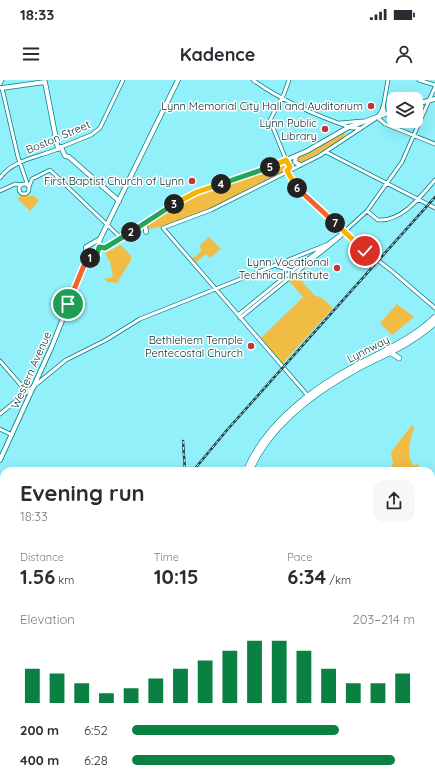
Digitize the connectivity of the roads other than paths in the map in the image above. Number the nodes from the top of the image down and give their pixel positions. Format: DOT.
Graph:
graph roads {
  1 [pos="2,80"];
  2 [pos="123,80"];
  3 [pos="178,80"];
  4 [pos="253,80"];
  5 [pos="289,80"];
  6 [pos="388,80"];
  7 [pos="419,80"];
  8 [pos="435,86"];
  9 [pos="1,87"];
  10 [pos="281,98"];
  11 [pos="435,99"];
  12 [pos="429,100"];
  13 [pos="423,102"];
  14 [pos="383,108"];
  15 [pos="386,114"];
  16 [pos="376,117"];
  17 [pos="366,122"];
  18 [pos="381,122"];
  19 [pos="347,126"];
  20 [pos="363,126"];
  21 [pos="414,136"];
  22 [pos="347,138"];
  23 [pos="435,144"];
  24 [pos="60,148"];
  25 [pos="326,152"];
  26 [pos="296,156"];
  27 [pos="286,160"];
  28 [pos="26,161"];
  29 [pos="20,162"];
  30 [pos="300,165"];
  31 [pos="288,170"];
  32 [pos="24,173"];
  33 [pos="26,177"];
  34 [pos="0,178"];
  35 [pos="435,180"];
  36 [pos="387,184"];
  37 [pos="22,185"];
  38 [pos="12,186"];
  39 [pos="29,186"];
  40 [pos="19,189"];
  41 [pos="0,191"];
  42 [pos="418,199"];
  43 [pos="119,201"];
  44 [pos="435,208"];
  45 [pos="367,211"];
  46 [pos="108,224"];
  47 [pos="143,224"];
  48 [pos="145,232"];
  49 [pos="344,232"];
  50 [pos="121,238"];
  51 [pos="100,239"];
  52 [pos="92,244"];
  53 [pos="326,245"];
  54 [pos="99,247"];
  55 [pos="85,254"];
  56 [pos="91,257"];
  57 [pos="286,261"];
  58 [pos="85,263"];
  59 [pos="274,266"];
  60 [pos="286,268"];
  61 [pos="294,272"];
  62 [pos="215,289"];
  63 [pos="435,308"];
  64 [pos="239,317"];
  65 [pos="435,317"];
  66 [pos="435,323"];
  67 [pos="390,354"];
  68 [pos="399,358"];
  69 [pos="0,361"];
  70 [pos="33,386"];
  71 [pos="26,391"];
  72 [pos="310,398"];
  73 [pos="0,414"];
  74 [pos="0,429"];
  75 [pos="12,435"];
  76 [pos="0,460"];
  77 [pos="248,467"];
  78 [pos="252,467"];
  1 -- 9 [label="main road"];
  2 -- 24 [label="main road, Boston Street"];
  3 -- 43 [label="main road, Western Avenue"];
  4 -- 10 [label="main road"];
  5 -- 10 [label="main road"];
  6 -- 14 [label="main road"];
  7 -- 8 [label="main road"];
  8 -- 12 [label="main road"];
  9 -- 24 [label="main road"];
  9 -- 29 [label="main road"];
  10 -- 19 [label="main road"];
  10 -- 27 [label="main road"];
  11 -- 12 [label="main road"];
  12 -- 13 [label="main road"];
  12 -- 21 [label="main road"];
  14 -- 15 [label="main road"];
  14 -- 16 [label="main road"];
  15 -- 16 [label="main road"];
  16 -- 17 [label="main road"];
  16 -- 18 [label="main road"];
  17 -- 18 [label="main road"];
  17 -- 19 [label="main road"];
  17 -- 20 [label="main road"];
  18 -- 21 [label="main road"];
  19 -- 20 [label="main road"];
  19 -- 22 [label="main road"];
  19 -- 26 [label="main road"];
  20 -- 22 [label="main road"];
  21 -- 23 [label="main road"];
  21 -- 36 [label="main road"];
  22 -- 25 [label="main road"];
  24 -- 28 [label="main road, Boston Street"];
  24 -- 43 [label="main road"];
  25 -- 30 [label="main road"];
  25 -- 36 [label="main road"];
  26 -- 27 [label="main road"];
  26 -- 30 [label="main road"];
  27 -- 31 [label="main road"];
  27 -- 47 [label="main road"];
  28 -- 29 [label="main road, Boston Street"];
  28 -- 32 [label="main road"];
  29 -- 32 [label="main road"];
  29 -- 34 [label="main road, Boston Street"];
  30 -- 31 [label="main road"];
  31 -- 49 [label="main road"];
  31 -- 62 [label="main road"];
  32 -- 33 [label="main road"];
  33 -- 37 [label="main road"];
  33 -- 39 [label="main road"];
  35 -- 42 [label="main road"];
  36 -- 42 [label="main road"];
  36 -- 45 [label="main road"];
  37 -- 38 [label="main road"];
  37 -- 39 [label="main road"];
  37 -- 40 [label="main road"];
  38 -- 40 [label="main road"];
  38 -- 41 [label="main road"];
  39 -- 40 [label="main road"];
  39 -- 46 [label="main road"];
  42 -- 44 [label="main road"];
  42 -- 45 [label="main road"];
  43 -- 46 [label="main road, Western Avenue"];
  45 -- 49 [label="main road"];
  46 -- 50 [label="main road"];
  46 -- 51 [label="main road, Western Avenue"];
  47 -- 48 [label="main road"];
  47 -- 50 [label="main road"];
  49 -- 53 [label="main road"];
  49 -- 61 [label="main road"];
  49 -- 63 [label="main road"];
  50 -- 54 [label="main road"];
  51 -- 52 [label="main road, Western Avenue"];
  51 -- 54 [label="main road, Western Avenue"];
  52 -- 54 [label="main road"];
  52 -- 55 [label="main road, Western Avenue"];
  53 -- 57 [label="main road"];
  53 -- 61 [label="main road"];
  54 -- 56 [label="main road, Western Avenue"];
  55 -- 56 [label="main road"];
  55 -- 58 [label="main road, Western Avenue"];
  56 -- 58 [label="main road, Western Avenue"];
  57 -- 59 [label="main road"];
  57 -- 60 [label="main road"];
  58 -- 70 [label="main road, Western Avenue"];
  59 -- 60 [label="main road"];
  59 -- 62 [label="main road"];
  60 -- 61 [label="main road"];
  61 -- 64 [label="main road"];
  62 -- 64 [label="main road"];
  62 -- 70 [label="main road"];
  64 -- 72 [label="main road"];
  65 -- 72 [label="highway, Lynnway"];
  66 -- 67 [label="highway, Lynnway"];
  67 -- 68 [label="highway"];
  67 -- 72 [label="highway, Lynnway"];
  69 -- 71 [label="main road"];
  70 -- 71 [label="main road"];
  70 -- 75 [label="main road, Western Avenue"];
  71 -- 73 [label="main road"];
  72 -- 77 [label="highway, Lynnway"];
  72 -- 78 [label="highway, Lynnway"];
  74 -- 75 [label="main road"];
  75 -- 76 [label="main road, Western Avenue"];
}
